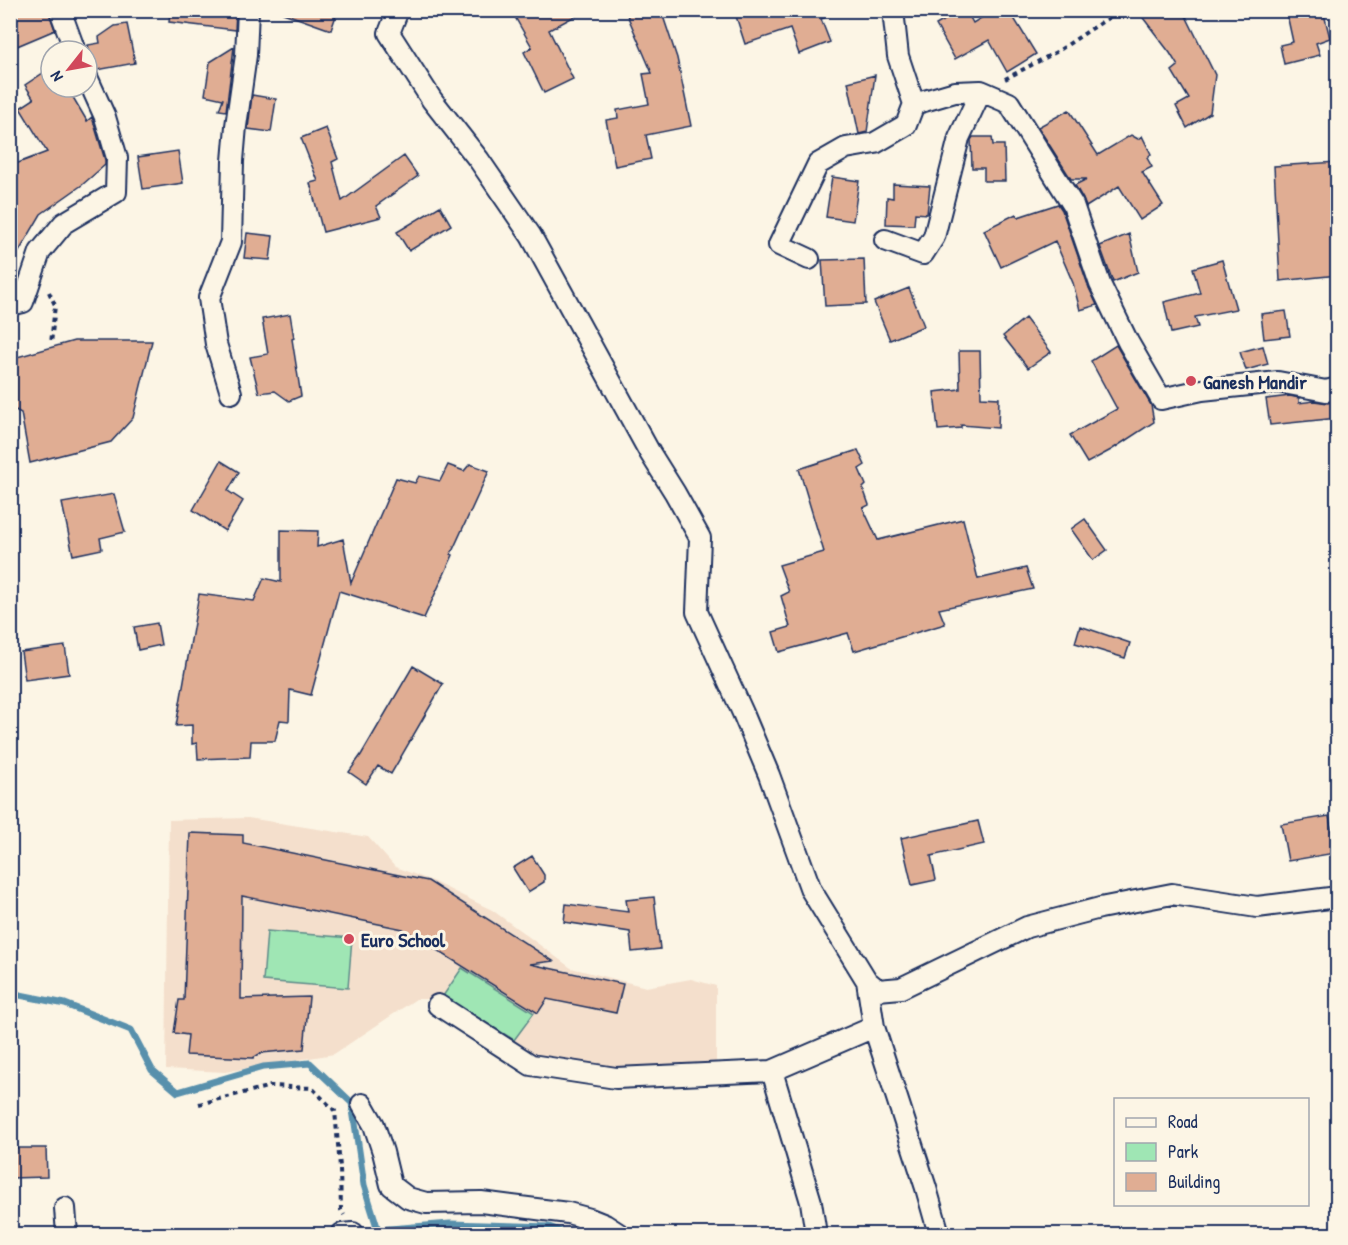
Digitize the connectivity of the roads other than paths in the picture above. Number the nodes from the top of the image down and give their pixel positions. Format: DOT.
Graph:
graph roads {
  1 [pos="60,10"];
  2 [pos="248,10"];
  3 [pos="398,10"];
  4 [pos="893,10"];
  5 [pos="71,39"];
  6 [pos="981,92"];
  7 [pos="97,99"];
  8 [pos="914,104"];
  9 [pos="885,240"];
  10 [pos="809,259"];
  11 [pos="10,305"];
  12 [pos="1338,388"];
  13 [pos="231,393"];
  14 [pos="1338,897"];
  15 [pos="867,981"];
  16 [pos="438,1005"];
  17 [pos="874,1027"];
  18 [pos="772,1071"];
  19 [pos="362,1104"];
  20 [pos="64,1208"];
  21 [pos="587,1225"];
  22 [pos="66,1234"];
  23 [pos="619,1234"];
  24 [pos="816,1234"];
  25 [pos="939,1234"];
  1 -- 5 [label="street"];
  2 -- 13 [label="street"];
  3 -- 15 [label="street"];
  4 -- 8 [label="street"];
  6 -- 8 [label="street"];
  6 -- 9 [label="street"];
  6 -- 12 [label="street"];
  7 -- 11 [label="street"];
  8 -- 10 [label="street"];
  14 -- 15 [label="street"];
  15 -- 17 [label="street"];
  16 -- 18 [label="street"];
  17 -- 18 [label="street"];
  17 -- 25 [label="street"];
  18 -- 24 [label="street"];
  19 -- 21 [label="street"];
  20 -- 22 [label="street"];
  21 -- 23 [label="street"];
}
